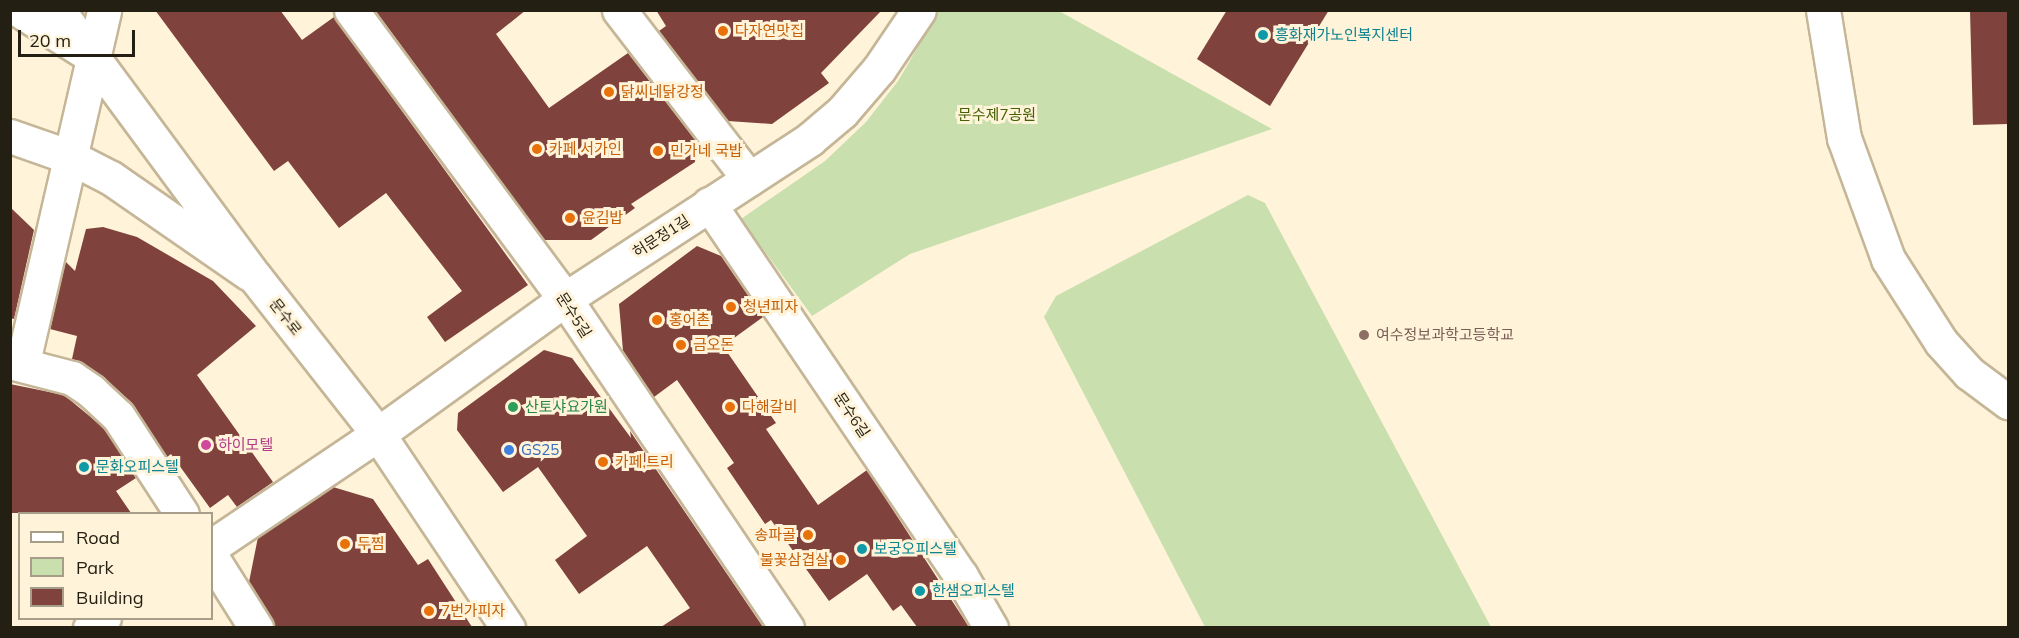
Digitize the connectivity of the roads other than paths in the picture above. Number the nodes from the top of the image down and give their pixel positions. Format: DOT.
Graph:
graph roads {
  1 [pos="19,10"];
  2 [pos="58,10"];
  3 [pos="104,10"];
  4 [pos="351,10"];
  5 [pos="619,10"];
  6 [pos="919,10"];
  7 [pos="1823,10"];
  8 [pos="93,57"];
  9 [pos="10,136"];
  10 [pos="70,157"];
  11 [pos="749,179"];
  12 [pos="709,204"];
  13 [pos="255,278"];
  14 [pos="565,299"];
  15 [pos="17,362"];
  16 [pos="2008,402"];
  17 [pos="378,434"];
  18 [pos="181,512"];
  19 [pos="213,545"];
  20 [pos="213,560"];
  21 [pos="256,627"];
  22 [pos="508,627"];
  23 [pos="787,627"];
  24 [pos="991,627"];
  1 -- 8 [label="street"];
  2 -- 8 [label="street, 문수로"];
  3 -- 8 [label="street"];
  4 -- 14 [label="street, 문수5길"];
  5 -- 11 [label="street"];
  6 -- 11 [label="street, 허문정1길"];
  7 -- 16 [label="street"];
  8 -- 10 [label="street"];
  8 -- 13 [label="street, 문수로"];
  9 -- 10 [label="street"];
  10 -- 13 [label="street"];
  10 -- 15 [label="street"];
  11 -- 12 [label="street, 허문정1길"];
  12 -- 14 [label="street, 허문정1길"];
  12 -- 24 [label="street, 문수6길"];
  13 -- 17 [label="street, 문수로"];
  14 -- 17 [label="street, 허문정1길"];
  14 -- 23 [label="street, 문수5길"];
  15 -- 18 [label="street"];
  17 -- 19 [label="street, 허문정1길"];
  17 -- 22 [label="street, 문수로"];
  20 -- 21 [label="street"];
}
